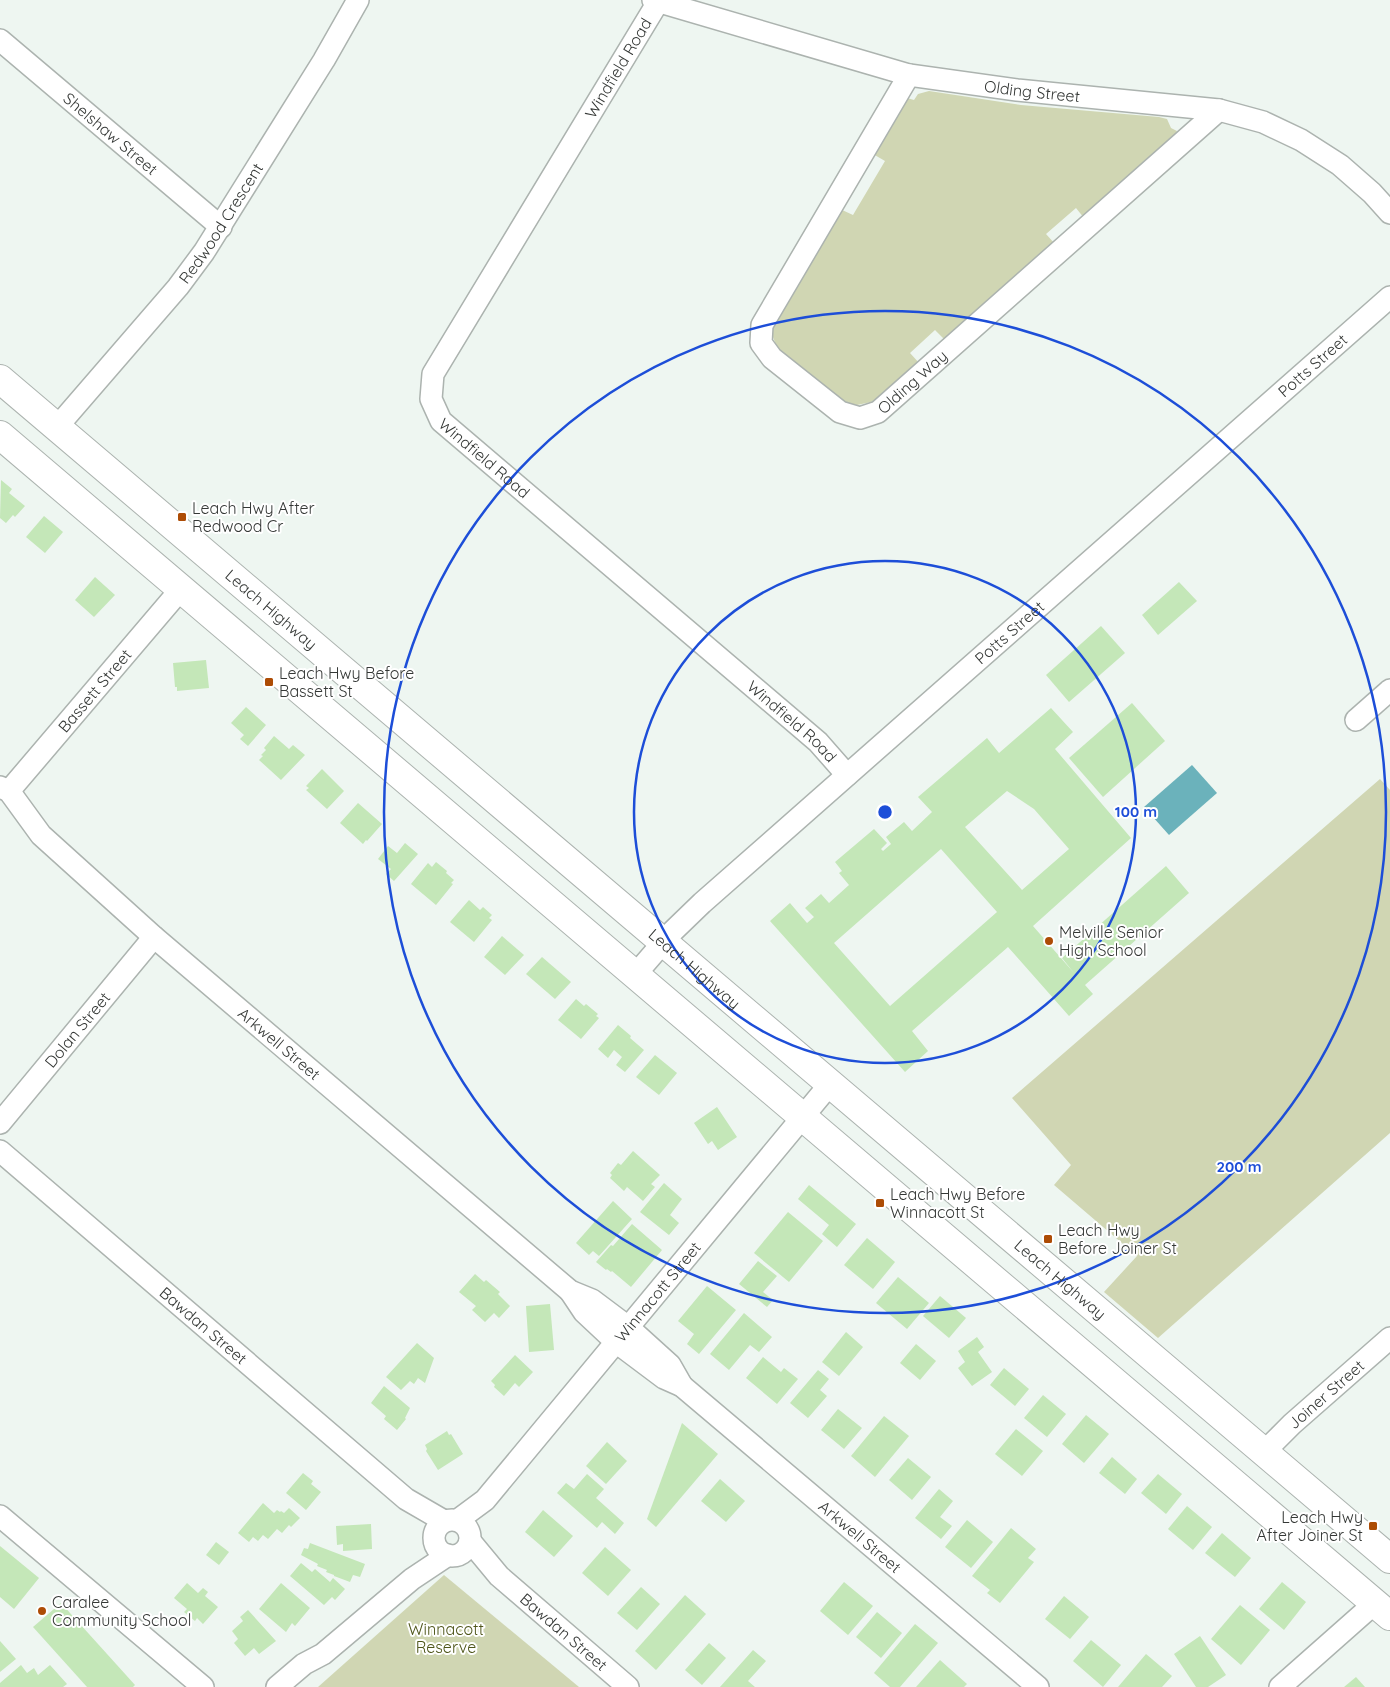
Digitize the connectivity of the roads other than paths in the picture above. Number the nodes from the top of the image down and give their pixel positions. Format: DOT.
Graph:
graph roads {
  1 [pos="358,0"];
  2 [pos="655,1"];
  3 [pos="0,40"];
  4 [pos="910,75"];
  5 [pos="1218,110"];
  6 [pos="1390,214"];
  7 [pos="221,227"];
  8 [pos="1390,297"];
  9 [pos="0,379"];
  10 [pos="57,428"];
  11 [pos="0,436"];
  12 [pos="181,589"];
  13 [pos="1390,690"];
  14 [pos="1356,720"];
  15 [pos="847,775"];
  16 [pos="4,789"];
  17 [pos="154,937"];
  18 [pos="664,942"];
  19 [pos="636,975"];
  20 [pos="830,1084"];
  21 [pos="802,1118"];
  22 [pos="0,1123"];
  23 [pos="0,1151"];
  24 [pos="622,1334"];
  25 [pos="1390,1338"];
  26 [pos="1265,1453"];
  27 [pos="0,1516"];
  28 [pos="452,1538"];
  29 [pos="1390,1560"];
  30 [pos="1383,1609"];
  31 [pos="323,1654"];
  32 [pos="203,1687"];
  33 [pos="277,1687"];
  34 [pos="298,1687"];
  35 [pos="628,1687"];
  36 [pos="1038,1687"];
  37 [pos="1280,1687"];
  1 -- 7 [label="street, Redwood Crescent"];
  2 -- 4 [label="street, Olding Street"];
  2 -- 15 [label="street, Windfield Road"];
  3 -- 7 [label="street, Shelshaw Street"];
  4 -- 5 [label="street, Olding Street"];
  4 -- 5 [label="street, Olding Way"];
  5 -- 6 [label="street, Olding Street"];
  7 -- 10 [label="street, Redwood Crescent"];
  8 -- 15 [label="street, Potts Street"];
  9 -- 10 [label="highway, Leach Highway"];
  10 -- 18 [label="highway, Leach Highway"];
  11 -- 12 [label="highway"];
  12 -- 16 [label="street, Bassett Street"];
  12 -- 19 [label="highway"];
  13 -- 14 [label="street"];
  15 -- 18 [label="street, Potts Street"];
  16 -- 17 [label="street, Arkwell Street"];
  17 -- 22 [label="street, Dolan Street"];
  17 -- 24 [label="street, Arkwell Street"];
  18 -- 19 [label="street, Potts Street"];
  18 -- 20 [label="highway, Leach Highway"];
  19 -- 21 [label="highway"];
  20 -- 21 [label="street, Winnacott Street"];
  20 -- 26 [label="highway, Leach Highway"];
  21 -- 24 [label="street, Winnacott Street"];
  21 -- 30 [label="highway"];
  23 -- 28 [label="street, Bawdan Street"];
  24 -- 28 [label="street, Winnacott Street"];
  24 -- 36 [label="street, Arkwell Street"];
  25 -- 26 [label="street, Joiner Street"];
  26 -- 29 [label="highway, Leach Highway"];
  27 -- 32 [label="street"];
  28 -- 31 [label="street, Winnacott Street"];
  28 -- 35 [label="street, Bawdan Street"];
  30 -- 37 [label="street"];
  31 -- 33 [label="street, Winnacott Street"];
  31 -- 34 [label="street, Winnacott Street"];
}
